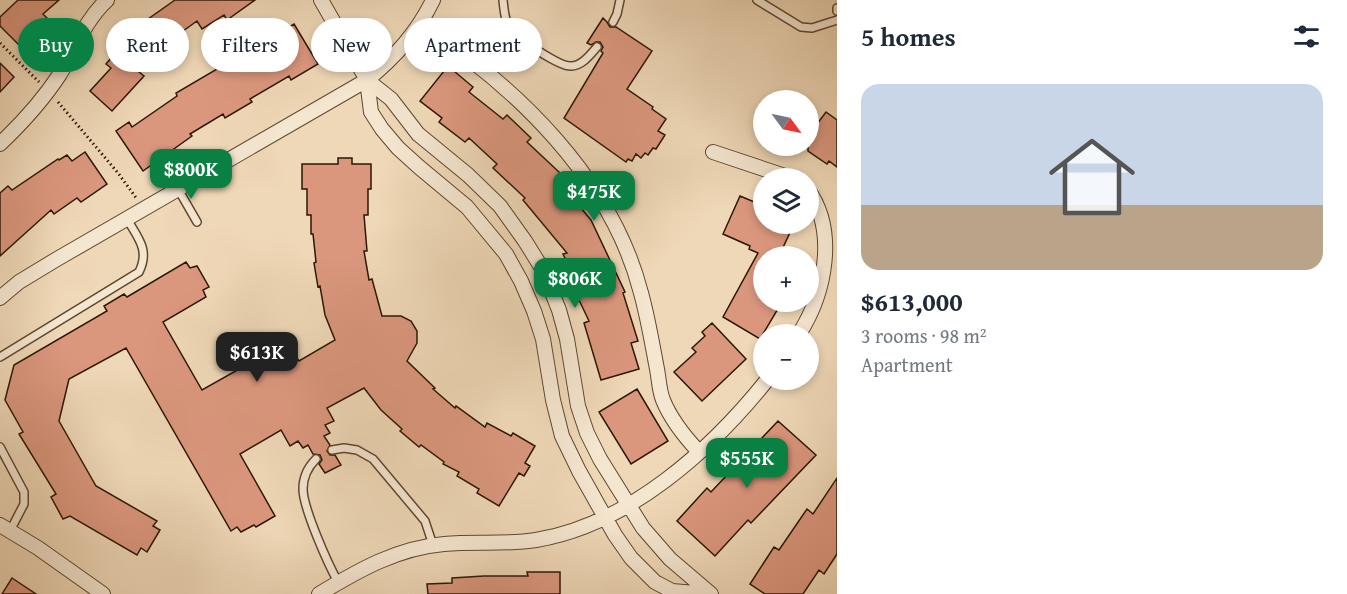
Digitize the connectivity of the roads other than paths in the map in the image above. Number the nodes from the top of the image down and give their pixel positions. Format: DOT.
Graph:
graph roads {
  1 [pos="107,0"];
  2 [pos="321,0"];
  3 [pos="433,0"];
  4 [pos="503,0"];
  5 [pos="620,0"];
  6 [pos="758,0"];
  7 [pos="423,18"];
  8 [pos="837,20"];
  9 [pos="613,22"];
  10 [pos="404,46"];
  11 [pos="597,47"];
  12 [pos="484,72"];
  13 [pos="366,80"];
  14 [pos="0,144"];
  15 [pos="713,152"];
  16 [pos="761,168"];
  17 [pos="178,189"];
  18 [pos="819,202"];
  19 [pos="127,219"];
  20 [pos="197,222"];
  21 [pos="0,298"];
  22 [pos="804,324"];
  23 [pos="0,357"];
  24 [pos="759,390"];
  25 [pos="0,447"];
  26 [pos="333,450"];
  27 [pos="699,452"];
  28 [pos="316,459"];
  29 [pos="627,506"];
  30 [pos="606,517"];
  31 [pos="5,528"];
  32 [pos="433,545"];
  33 [pos="338,582"];
  34 [pos="103,594"];
  35 [pos="319,594"];
  36 [pos="709,594"];
  1 -- 14 [label="street"];
  2 -- 13 [label="street"];
  3 -- 7 [label="street"];
  4 -- 11 [label="lane"];
  5 -- 9 [label="lane"];
  6 -- 8 [label="lane"];
  10 -- 13 [label="street"];
  12 -- 27 [label="street"];
  13 -- 17 [label="street"];
  13 -- 29 [label="street"];
  13 -- 30 [label="street"];
  15 -- 16 [label="street"];
  17 -- 19 [label="street"];
  17 -- 20 [label="lane"];
  18 -- 22 [label="street"];
  19 -- 21 [label="street"];
  19 -- 23 [label="lane"];
  24 -- 27 [label="street"];
  25 -- 31 [label="lane"];
  26 -- 32 [label="lane"];
  27 -- 29 [label="street"];
  28 -- 33 [label="lane"];
  29 -- 30 [label="street"];
  29 -- 36 [label="street"];
  30 -- 32 [label="street"];
  30 -- 36 [label="street"];
  31 -- 34 [label="street"];
  32 -- 33 [label="street"];
  33 -- 35 [label="street"];
}
